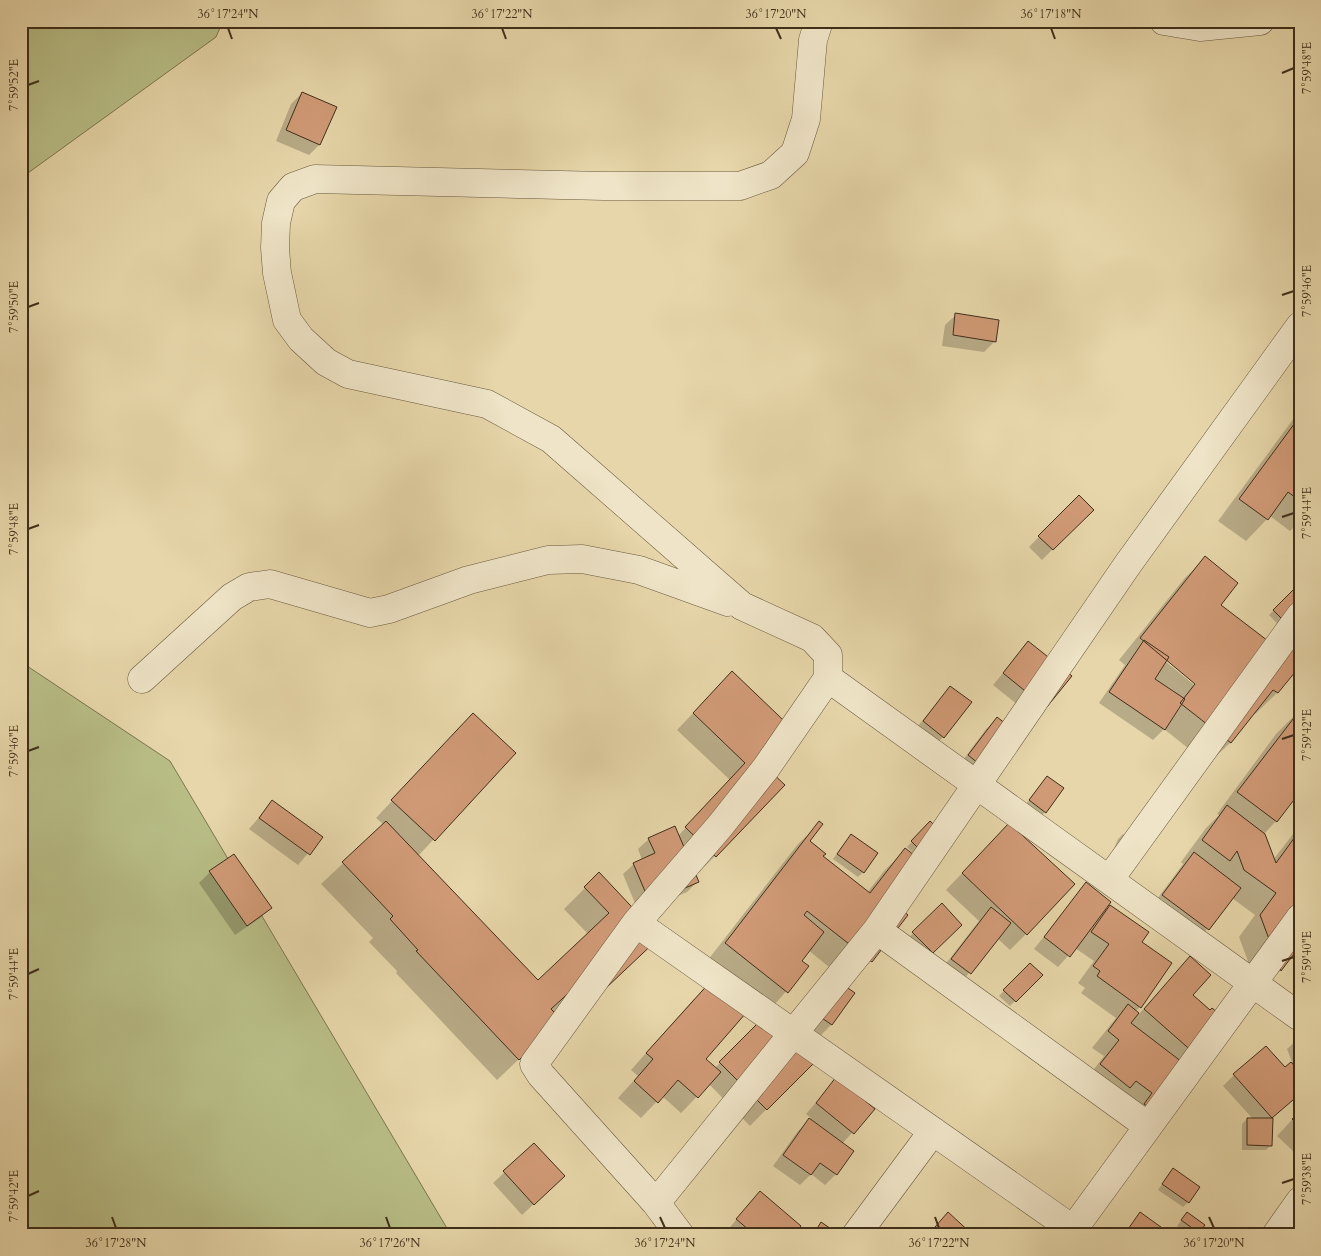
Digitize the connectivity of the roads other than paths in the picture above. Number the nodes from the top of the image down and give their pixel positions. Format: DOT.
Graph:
graph roads {
  1 [pos="819,21"];
  2 [pos="1164,21"];
  3 [pos="1260,21"];
  4 [pos="1300,326"];
  5 [pos="742,606"];
  6 [pos="1300,616"];
  7 [pos="828,678"];
  8 [pos="142,679"];
  9 [pos="975,784"];
  10 [pos="1109,880"];
  11 [pos="1300,918"];
  12 [pos="636,923"];
  13 [pos="877,930"];
  14 [pos="1252,983"];
  15 [pos="1300,1017"];
  16 [pos="793,1033"];
  17 [pos="1148,1126"];
  18 [pos="932,1131"];
  19 [pos="1300,1201"];
  20 [pos="656,1203"];
  21 [pos="1074,1233"];
  22 [pos="680,1235"];
  23 [pos="856,1235"];
  24 [pos="1276,1235"];
  1 -- 5 [label="street"];
  2 -- 3 [label="street"];
  4 -- 9 [label="street"];
  5 -- 7 [label="street"];
  5 -- 8 [label="street"];
  6 -- 10 [label="street"];
  7 -- 9 [label="street"];
  7 -- 12 [label="street"];
  9 -- 10 [label="street"];
  9 -- 13 [label="street"];
  10 -- 14 [label="street"];
  11 -- 14 [label="street"];
  12 -- 16 [label="street"];
  12 -- 20 [label="street"];
  13 -- 16 [label="street"];
  13 -- 17 [label="street"];
  14 -- 15 [label="street"];
  14 -- 17 [label="street"];
  16 -- 18 [label="street"];
  16 -- 20 [label="street"];
  17 -- 21 [label="street"];
  18 -- 21 [label="street"];
  18 -- 23 [label="street"];
  19 -- 24 [label="street"];
  20 -- 22 [label="street"];
}
